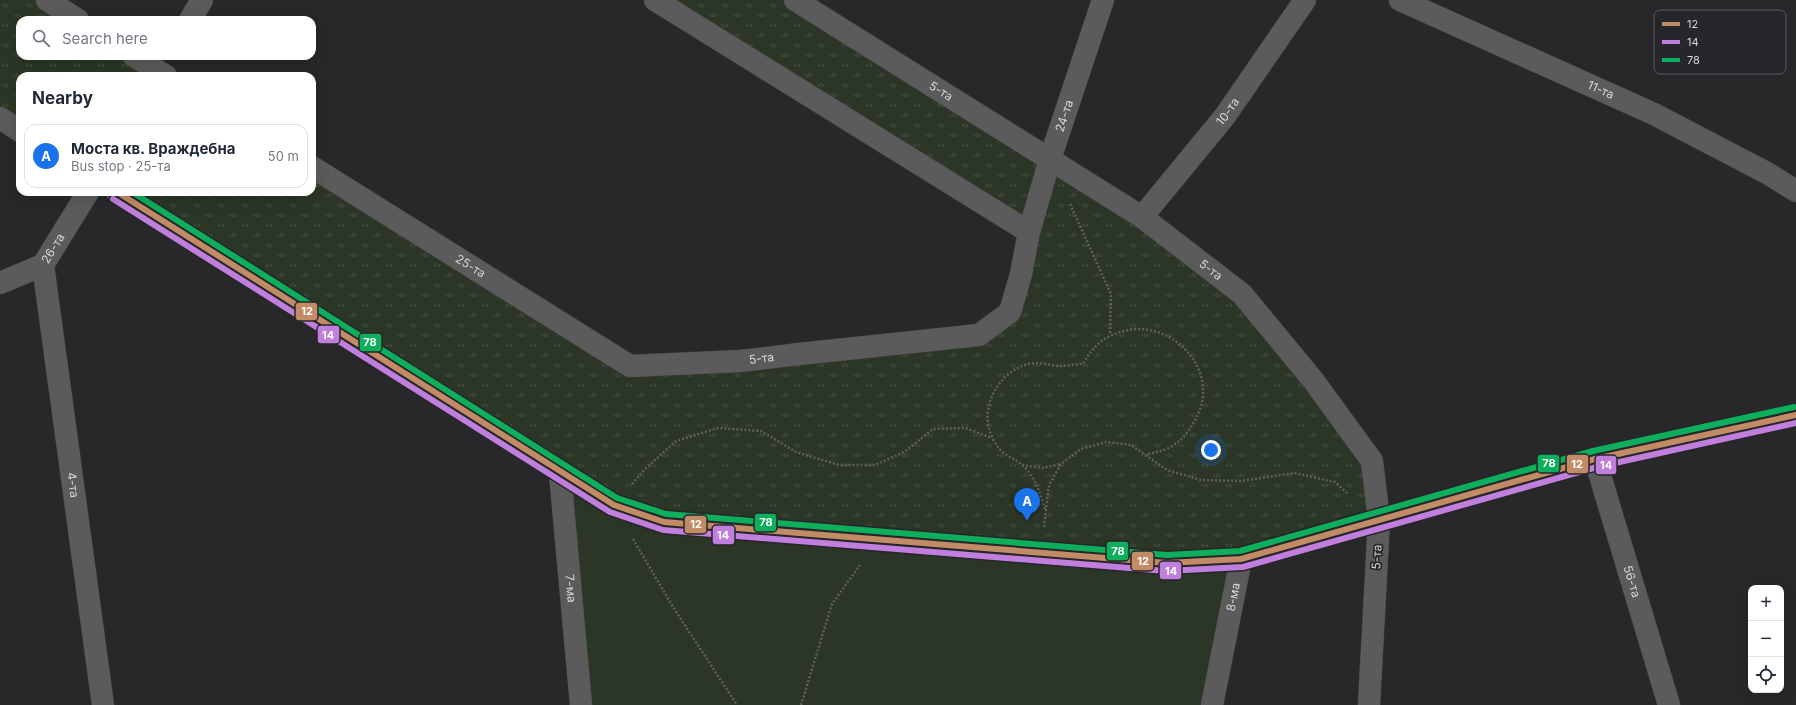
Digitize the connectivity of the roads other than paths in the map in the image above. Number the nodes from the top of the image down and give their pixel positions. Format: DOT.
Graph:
graph roads {
  1 [pos="46,0"];
  2 [pos="202,0"];
  3 [pos="655,0"];
  4 [pos="795,0"];
  5 [pos="1103,0"];
  6 [pos="1305,0"];
  7 [pos="1400,0"];
  8 [pos="72,16"];
  9 [pos="192,16"];
  10 [pos="142,60"];
  11 [pos="162,70"];
  12 [pos="0,118"];
  13 [pos="16,128"];
  14 [pos="1050,159"];
  15 [pos="316,170"];
  16 [pos="1796,191"];
  17 [pos="86,196"];
  18 [pos="123,196"];
  19 [pos="1142,217"];
  20 [pos="1029,232"];
  21 [pos="43,265"];
  22 [pos="0,283"];
  23 [pos="630,366"];
  24 [pos="1796,415"];
  25 [pos="1595,459"];
  26 [pos="560,473"];
  27 [pos="1379,520"];
  28 [pos="1240,559"];
  29 [pos="103,705"];
  30 [pos="581,705"];
  31 [pos="1212,705"];
  32 [pos="1369,705"];
  33 [pos="1669,705"];
  1 -- 8 [label="street"];
  2 -- 9 [label="street"];
  3 -- 20 [label="street"];
  4 -- 14 [label="street, 5-та"];
  5 -- 14 [label="street, 24-та"];
  6 -- 19 [label="street, 10-та"];
  7 -- 16 [label="street, 11-та"];
  10 -- 11 [label="street"];
  12 -- 13 [label="street"];
  14 -- 19 [label="street, 5-та"];
  14 -- 20 [label="street, 24-та"];
  15 -- 23 [label="street, 25-та"];
  17 -- 21 [label="street, 26-та"];
  18 -- 26 [label="street"];
  19 -- 27 [label="street, 5-та"];
  20 -- 23 [label="street, 5-та"];
  21 -- 22 [label="street, 26-та"];
  21 -- 29 [label="street, 4-та"];
  24 -- 25 [label="street"];
  25 -- 27 [label="street"];
  25 -- 33 [label="street, 56-та"];
  26 -- 28 [label="street"];
  26 -- 30 [label="street, 7-ма"];
  27 -- 28 [label="street"];
  27 -- 32 [label="street, 5-та"];
  28 -- 31 [label="street, 8-ма"];
}
